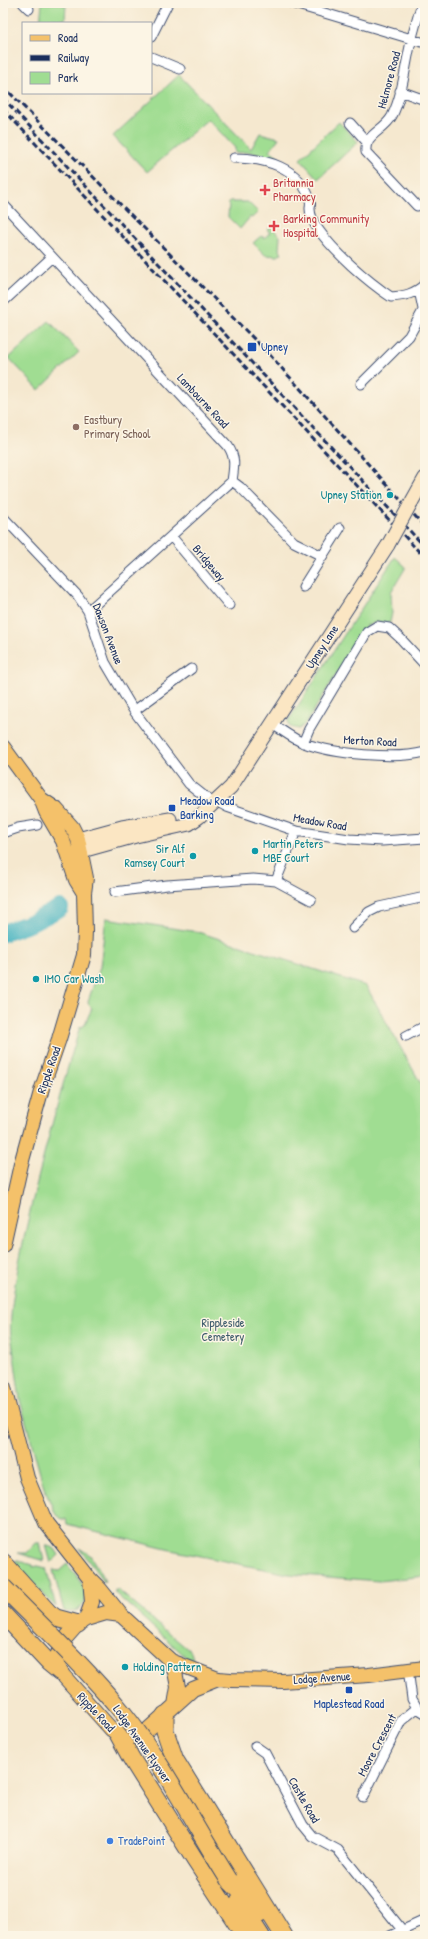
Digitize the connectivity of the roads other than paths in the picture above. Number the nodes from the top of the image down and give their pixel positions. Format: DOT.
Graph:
graph roads {
  1 [pos="168,3"];
  2 [pos="291,3"];
  3 [pos="422,3"];
  4 [pos="316,7"];
  5 [pos="152,35"];
  6 [pos="411,39"];
  7 [pos="425,43"];
  8 [pos="152,57"];
  9 [pos="180,69"];
  10 [pos="400,91"];
  11 [pos="425,100"];
  12 [pos="350,123"];
  13 [pos="366,141"];
  14 [pos="234,158"];
  15 [pos="3,204"];
  16 [pos="417,206"];
  17 [pos="52,256"];
  18 [pos="422,287"];
  19 [pos="3,302"];
  20 [pos="424,308"];
  21 [pos="361,384"];
  22 [pos="425,478"];
  23 [pos="232,481"];
  24 [pos="3,517"];
  25 [pos="340,528"];
  26 [pos="171,536"];
  27 [pos="322,556"];
  28 [pos="303,588"];
  29 [pos="229,605"];
  30 [pos="88,611"];
  31 [pos="425,664"];
  32 [pos="191,669"];
  33 [pos="134,711"];
  34 [pos="272,724"];
  35 [pos="303,742"];
  36 [pos="3,748"];
  37 [pos="425,752"];
  38 [pos="212,804"];
  39 [pos="37,825"];
  40 [pos="296,831"];
  41 [pos="3,833"];
  42 [pos="425,838"];
  43 [pos="74,845"];
  44 [pos="276,881"];
  45 [pos="115,892"];
  46 [pos="84,894"];
  47 [pos="425,897"];
  48 [pos="312,900"];
  49 [pos="353,928"];
  50 [pos="425,1026"];
  51 [pos="406,1036"];
  52 [pos="3,1245"];
  53 [pos="3,1384"];
  54 [pos="3,1562"];
  55 [pos="90,1579"];
  56 [pos="3,1587"];
  57 [pos="3,1614"];
  58 [pos="121,1615"];
  59 [pos="82,1622"];
  60 [pos="171,1661"];
  61 [pos="425,1668"];
  62 [pos="408,1669"];
  63 [pos="60,1672"];
  64 [pos="218,1679"];
  65 [pos="417,1708"];
  66 [pos="170,1710"];
  67 [pos="425,1713"];
  68 [pos="118,1734"];
  69 [pos="255,1746"];
  70 [pos="363,1797"];
  71 [pos="229,1880"];
  72 [pos="425,1920"];
  73 [pos="402,1931"];
  74 [pos="245,1936"];
  75 [pos="261,1936"];
  76 [pos="276,1936"];
  77 [pos="284,1936"];
  78 [pos="390,1936"];
  1 -- 5 [label="street"];
  2 -- 4 [label="street"];
  3 -- 6 [label="street, Helmore Road"];
  4 -- 6 [label="street"];
  6 -- 7 [label="street"];
  6 -- 10 [label="street, Helmore Road"];
  8 -- 9 [label="street"];
  10 -- 11 [label="street"];
  10 -- 13 [label="street, Helmore Road"];
  12 -- 13 [label="street"];
  13 -- 16 [label="street"];
  14 -- 18 [label="street"];
  15 -- 17 [label="street, Lambourne Road"];
  17 -- 19 [label="street"];
  17 -- 23 [label="street, Lambourne Road"];
  18 -- 20 [label="street"];
  20 -- 21 [label="street"];
  22 -- 34 [label="street, Upney Lane, bridge"];
  23 -- 26 [label="street"];
  23 -- 27 [label="street"];
  24 -- 30 [label="street, Dawson Avenue"];
  25 -- 27 [label="street"];
  26 -- 29 [label="street, Bridgeway"];
  26 -- 30 [label="street"];
  27 -- 28 [label="street"];
  30 -- 33 [label="street, Dawson Avenue"];
  31 -- 35 [label="street"];
  32 -- 33 [label="street"];
  33 -- 38 [label="street, Dawson Avenue"];
  34 -- 35 [label="street, Merton Road"];
  34 -- 38 [label="street, Upney Lane"];
  35 -- 37 [label="street, Merton Road"];
  36 -- 43 [label="main road, Ripple Road"];
  38 -- 40 [label="street, Meadow Road"];
  38 -- 43 [label="street, Upney Lane"];
  39 -- 41 [label="street"];
  40 -- 42 [label="street, Meadow Road"];
  40 -- 44 [label="street"];
  43 -- 46 [label="main road, Ripple Road"];
  43 -- 46 [label="main road, Ripple Road"];
  44 -- 45 [label="street"];
  44 -- 48 [label="street"];
  46 -- 52 [label="main road, Ripple Road"];
  47 -- 49 [label="street"];
  50 -- 51 [label="street"];
  53 -- 55 [label="main road"];
  54 -- 59 [label="highway"];
  55 -- 58 [label="main road"];
  55 -- 59 [label="main road"];
  56 -- 71 [label="highway, Lodge Avenue Flyover, bridge"];
  57 -- 63 [label="highway"];
  58 -- 59 [label="main road"];
  58 -- 60 [label="main road"];
  59 -- 63 [label="main road"];
  60 -- 64 [label="main road, Lodge Avenue"];
  60 -- 66 [label="main road"];
  61 -- 62 [label="main road, Lodge Avenue"];
  62 -- 64 [label="main road, Lodge Avenue"];
  62 -- 65 [label="street"];
  63 -- 68 [label="main road, Ripple Road"];
  64 -- 66 [label="main road, Lodge Avenue"];
  65 -- 67 [label="street"];
  65 -- 70 [label="street, Moore Crescent"];
  66 -- 68 [label="main road, Ripple Road"];
  66 -- 77 [label="highway"];
  68 -- 74 [label="highway"];
  69 -- 73 [label="street, Castle Road"];
  71 -- 75 [label="highway"];
  71 -- 76 [label="highway"];
  72 -- 73 [label="street"];
  73 -- 78 [label="street"];
}
